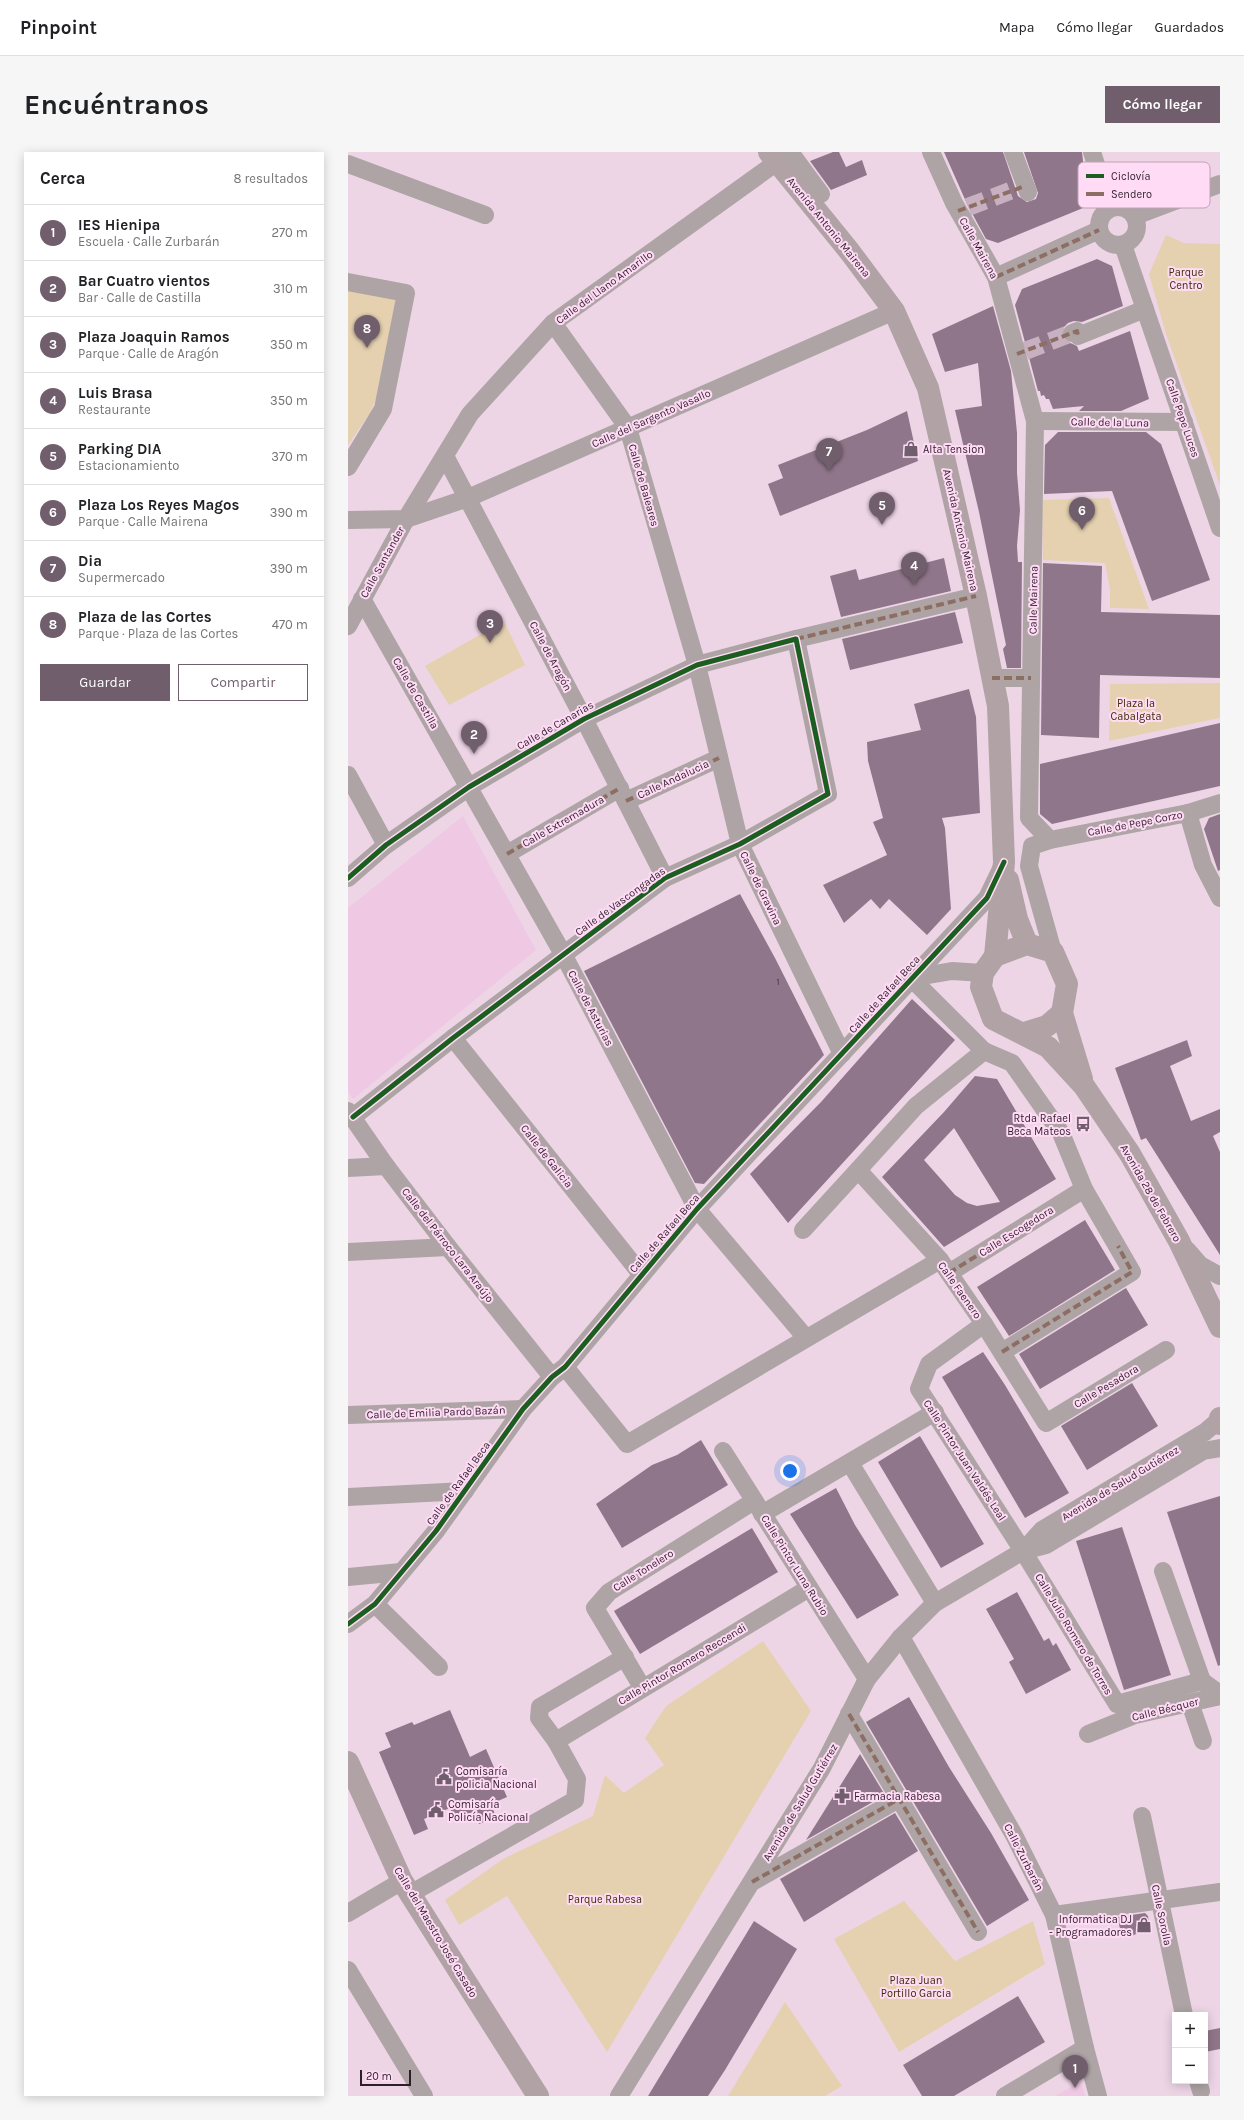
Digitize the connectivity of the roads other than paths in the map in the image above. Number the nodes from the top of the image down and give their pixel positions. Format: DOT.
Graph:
graph roads {
  1 [pos="931,152"];
  2 [pos="1013,152"];
  3 [pos="1092,152"];
  4 [pos="779,155"];
  5 [pos="1095,162"];
  6 [pos="348,164"];
  7 [pos="1220,184"];
  8 [pos="1210,188"];
  9 [pos="1023,189"];
  10 [pos="821,194"];
  11 [pos="1110,208"];
  12 [pos="1126,208"];
  13 [pos="1156,208"];
  14 [pos="485,215"];
  15 [pos="1135,216"];
  16 [pos="1099,230"];
  17 [pos="1123,245"];
  18 [pos="996,277"];
  19 [pos="348,282"];
  20 [pos="1145,309"];
  21 [pos="894,311"];
  22 [pos="553,323"];
  23 [pos="1075,335"];
  24 [pos="1035,421"];
  25 [pos="1184,422"];
  26 [pos="628,428"];
  27 [pos="445,456"];
  28 [pos="348,467"];
  29 [pos="468,498"];
  30 [pos="406,519"];
  31 [pos="348,520"];
  32 [pos="1220,528"];
  33 [pos="976,596"];
  34 [pos="362,599"];
  35 [pos="348,626"];
  36 [pos="796,639"];
  37 [pos="697,665"];
  38 [pos="992,678"];
  39 [pos="1032,678"];
  40 [pos="584,719"];
  41 [pos="719,758"];
  42 [pos="348,775"];
  43 [pos="469,787"];
  44 [pos="623,795"];
  45 [pos="1220,803"];
  46 [pos="1188,813"];
  47 [pos="1050,840"];
  48 [pos="740,844"];
  49 [pos="386,845"];
  50 [pos="507,854"];
  51 [pos="1004,862"];
  52 [pos="348,878"];
  53 [pos="665,878"];
  54 [pos="1220,898"];
  55 [pos="1027,944"];
  56 [pos="1053,952"];
  57 [pos="563,954"];
  58 [pos="989,965"];
  59 [pos="911,978"];
  60 [pos="1062,1013"];
  61 [pos="1024,1034"];
  62 [pos="453,1038"];
  63 [pos="984,1051"];
  64 [pos="842,1054"];
  65 [pos="1084,1086"];
  66 [pos="351,1114"];
  67 [pos="386,1166"];
  68 [pos="348,1168"];
  69 [pos="858,1170"];
  70 [pos="1084,1190"];
  71 [pos="697,1209"];
  72 [pos="803,1230"];
  73 [pos="1180,1241"];
  74 [pos="448,1247"];
  75 [pos="348,1252"];
  76 [pos="944,1266"];
  77 [pos="641,1274"];
  78 [pos="1220,1276"];
  79 [pos="1209,1305"];
  80 [pos="984,1324"];
  81 [pos="1220,1327"];
  82 [pos="806,1338"];
  83 [pos="1220,1342"];
  84 [pos="1166,1350"];
  85 [pos="1002,1352"];
  86 [pos="558,1372"];
  87 [pos="523,1409"];
  88 [pos="935,1412"];
  89 [pos="348,1415"];
  90 [pos="1220,1419"];
  91 [pos="1046,1423"];
  92 [pos="1220,1424"];
  93 [pos="1220,1448"];
  94 [pos="723,1451"];
  95 [pos="850,1463"];
  96 [pos="465,1491"];
  97 [pos="348,1497"];
  98 [pos="758,1508"];
  99 [pos="1023,1551"];
  100 [pos="1164,1571"];
  101 [pos="401,1572"];
  102 [pos="348,1577"];
  103 [pos="809,1588"];
  104 [pos="935,1603"];
  105 [pos="375,1604"];
  106 [pos="348,1624"];
  107 [pos="901,1637"];
  108 [pos="625,1657"];
  109 [pos="439,1667"];
  110 [pos="867,1679"];
  111 [pos="1202,1681"];
  112 [pos="642,1687"];
  113 [pos="1220,1695"];
  114 [pos="1190,1703"];
  115 [pos="849,1714"];
  116 [pos="1088,1734"];
  117 [pos="556,1741"];
  118 [pos="1203,1741"];
  119 [pos="348,1762"];
  120 [pos="899,1799"];
  121 [pos="1142,1816"];
  122 [pos="752,1882"];
  123 [pos="406,1887"];
  124 [pos="1220,1892"];
  125 [pos="1158,1900"];
  126 [pos="348,1913"];
  127 [pos="1054,1915"];
  128 [pos="978,1932"];
  129 [pos="348,1970"];
  130 [pos="1183,2012"];
  131 [pos="1085,2048"];
  132 [pos="424,2096"];
  133 [pos="538,2096"];
  134 [pos="619,2096"];
  135 [pos="1005,2096"];
  136 [pos="1098,2096"];
  1 -- 18 [label="street, Calle Mairena"];
  2 -- 9 [label="street"];
  3 -- 5 [label="street"];
  4 -- 10 [label="street"];
  4 -- 21 [label="main road, Avenida Antonio Mairena"];
  4 -- 22 [label="street, Calle del Llano Amarillo"];
  6 -- 14 [label="street"];
  7 -- 8 [label="street"];
  11 -- 16 [label="street"];
  12 -- 15 [label="street"];
  13 -- 15 [label="street"];
  15 -- 17 [label="street"];
  16 -- 17 [label="street"];
  16 -- 18 [label="street"];
  17 -- 20 [label="street, Calle Pepe Luces"];
  18 -- 24 [label="street, Calle Mairena"];
  19 -- 28 [label="street"];
  20 -- 23 [label="street"];
  20 -- 25 [label="street, Calle Pepe Luces"];
  21 -- 26 [label="street, Calle del Sargento Vasallo"];
  21 -- 33 [label="main road, Avenida Antonio Mairena"];
  22 -- 26 [label="street, Calle de Baleares"];
  22 -- 27 [label="street, Calle del Llano Amarillo"];
  24 -- 25 [label="street, Calle de la Luna"];
  24 -- 39 [label="street, Calle Mairena"];
  25 -- 32 [label="street, Calle Pepe Luces"];
  26 -- 29 [label="street, Calle del Sargento Vasallo"];
  26 -- 37 [label="street, Calle de Baleares"];
  27 -- 29 [label="street, Calle de Aragón"];
  27 -- 30 [label="street, Calle del Llano Amarillo"];
  29 -- 30 [label="street, Calle del Sargento Vasallo"];
  29 -- 40 [label="street, Calle de Aragón"];
  30 -- 31 [label="street, Calle del Sargento Vasallo"];
  30 -- 34 [label="street, Calle Santander"];
  33 -- 36 [label="street, Calle de Canarias"];
  33 -- 38 [label="main road, Avenida Antonio Mairena"];
  34 -- 35 [label="street, Calle Santander"];
  34 -- 43 [label="street, Calle de Castilla"];
  36 -- 37 [label="street, Calle de Canarias"];
  36 -- 48 [label="street, Calle de Vascongadas"];
  37 -- 40 [label="street, Calle de Canarias"];
  37 -- 41 [label="street, Calle de Gravina"];
  38 -- 39 [label="street"];
  38 -- 51 [label="main road, Avenida Antonio Mairena"];
  39 -- 47 [label="street, Calle Mairena"];
  40 -- 43 [label="street, Calle de Canarias"];
  40 -- 44 [label="street, Calle de Aragón"];
  41 -- 44 [label="street, Calle Andalucia"];
  41 -- 48 [label="street, Calle de Gravina"];
  42 -- 49 [label="street"];
  43 -- 49 [label="street, Calle de Canarias"];
  43 -- 50 [label="street, Calle de Asturias"];
  44 -- 50 [label="street, Calle Extremadura"];
  44 -- 53 [label="street, Calle de Aragón"];
  45 -- 46 [label="street, Calle de Pepe Corzo"];
  46 -- 47 [label="street, Calle de Pepe Corzo"];
  46 -- 54 [label="street"];
  47 -- 56 [label="street, Calle de Pepe Corzo"];
  48 -- 53 [label="street, Calle de Vascongadas"];
  48 -- 64 [label="street, Calle de Gravina"];
  49 -- 52 [label="street, Calle de Canarias"];
  50 -- 57 [label="street, Calle de Asturias"];
  51 -- 55 [label="main road"];
  51 -- 58 [label="main road"];
  51 -- 59 [label="street, Calle de Rafael Beca"];
  53 -- 57 [label="street, Calle de Vascongadas"];
  55 -- 56 [label="main road"];
  55 -- 58 [label="main road"];
  56 -- 60 [label="main road"];
  57 -- 62 [label="street, Calle de Vascongadas"];
  57 -- 71 [label="street, Calle de Asturias"];
  58 -- 59 [label="street"];
  58 -- 61 [label="main road"];
  59 -- 63 [label="street"];
  59 -- 64 [label="street, Calle de Rafael Beca"];
  60 -- 61 [label="main road"];
  60 -- 65 [label="main road, Avenida 28 de Febrero"];
  61 -- 65 [label="main road, Avenida 28 de Febrero"];
  62 -- 66 [label="street, Calle de Vascongadas"];
  62 -- 77 [label="street, Calle de Galicia"];
  63 -- 69 [label="street"];
  63 -- 70 [label="street"];
  64 -- 71 [label="street, Calle de Rafael Beca"];
  65 -- 73 [label="main road, Avenida 28 de Febrero"];
  66 -- 67 [label="street, Calle del Párroco Lara Araújo"];
  67 -- 68 [label="street"];
  67 -- 74 [label="street, Calle del Párroco Lara Araújo"];
  69 -- 72 [label="street"];
  69 -- 76 [label="street, Calle Faenero"];
  70 -- 76 [label="street, Calle Escogedora"];
  70 -- 85 [label="street"];
  71 -- 77 [label="street, Calle de Rafael Beca"];
  71 -- 82 [label="street, Calle de Asturias"];
  73 -- 78 [label="street"];
  73 -- 79 [label="main road, Avenida 28 de Febrero"];
  74 -- 75 [label="street"];
  74 -- 86 [label="street, Calle del Párroco Lara Araújo"];
  76 -- 80 [label="street, Calle Faenero"];
  76 -- 82 [label="street, Calle Escogedora"];
  77 -- 86 [label="street, Calle de Rafael Beca"];
  79 -- 81 [label="main road, Avenida 28 de Febrero"];
  79 -- 83 [label="main road, Avenida 28 de Febrero"];
  80 -- 85 [label="street, Calle Faenero"];
  80 -- 88 [label="street, Calle Pintor Juan Valdés Leal"];
  82 -- 86 [label="street, Calle del Párroco Lara Araújo"];
  84 -- 91 [label="street, Calle Pesadora"];
  85 -- 91 [label="street, Calle Faenero"];
  86 -- 87 [label="street, Calle de Rafael Beca"];
  87 -- 89 [label="street, Calle de Emilia Pardo Bazán"];
  87 -- 96 [label="street, Calle de Rafael Beca"];
  88 -- 95 [label="street, Calle Tonelero"];
  88 -- 99 [label="street, Calle Pintor Juan Valdés Leal"];
  90 -- 92 [label="main road"];
  90 -- 99 [label="street, Avenida de Salud Gutiérrez"];
  93 -- 99 [label="street, Avenida de Salud Gutiérrez"];
  94 -- 98 [label="street, Calle Pintor Luna Rubio"];
  95 -- 98 [label="street, Calle Tonelero"];
  95 -- 104 [label="street"];
  96 -- 97 [label="street"];
  96 -- 101 [label="street, Calle de Rafael Beca"];
  98 -- 103 [label="street, Calle Pintor Luna Rubio"];
  98 -- 108 [label="street, Calle Tonelero"];
  99 -- 104 [label="street, Avenida de Salud Gutiérrez"];
  99 -- 111 [label="street, Calle Julio Romero de Torres"];
  100 -- 111 [label="street"];
  101 -- 102 [label="street"];
  101 -- 105 [label="street, Calle de Rafael Beca"];
  103 -- 110 [label="street, Calle Pintor Luna Rubio"];
  103 -- 112 [label="street, Calle Pintor Romero Reccendi"];
  104 -- 107 [label="street, Avenida de Salud Gutiérrez"];
  105 -- 106 [label="street, Calle de Rafael Beca"];
  105 -- 109 [label="street"];
  107 -- 110 [label="street, Avenida de Salud Gutiérrez"];
  107 -- 127 [label="street, Calle Zurbarán"];
  108 -- 112 [label="street, Calle Tonelero"];
  108 -- 117 [label="street"];
  110 -- 115 [label="street, Avenida de Salud Gutiérrez"];
  111 -- 113 [label="street"];
  112 -- 117 [label="street, Calle Pintor Romero Reccendi"];
  113 -- 114 [label="street, Calle Bécquer"];
  114 -- 116 [label="street, Calle Bécquer"];
  114 -- 118 [label="street"];
  115 -- 120 [label="street"];
  115 -- 122 [label="street, Avenida de Salud Gutiérrez"];
  117 -- 123 [label="street"];
  119 -- 123 [label="main road, Calle del Maestro José Casado"];
  120 -- 122 [label="street"];
  120 -- 128 [label="street"];
  121 -- 125 [label="street, Calle Sorolla"];
  122 -- 134 [label="street, Avenida de Salud Gutiérrez"];
  123 -- 126 [label="street"];
  123 -- 133 [label="main road, Calle del Maestro José Casado"];
  124 -- 125 [label="street"];
  125 -- 127 [label="street"];
  125 -- 130 [label="street, Calle Sorolla"];
  127 -- 131 [label="street, Calle Zurbarán"];
  129 -- 132 [label="street"];
  131 -- 135 [label="street"];
  131 -- 136 [label="street, Calle Zurbarán"];
}
